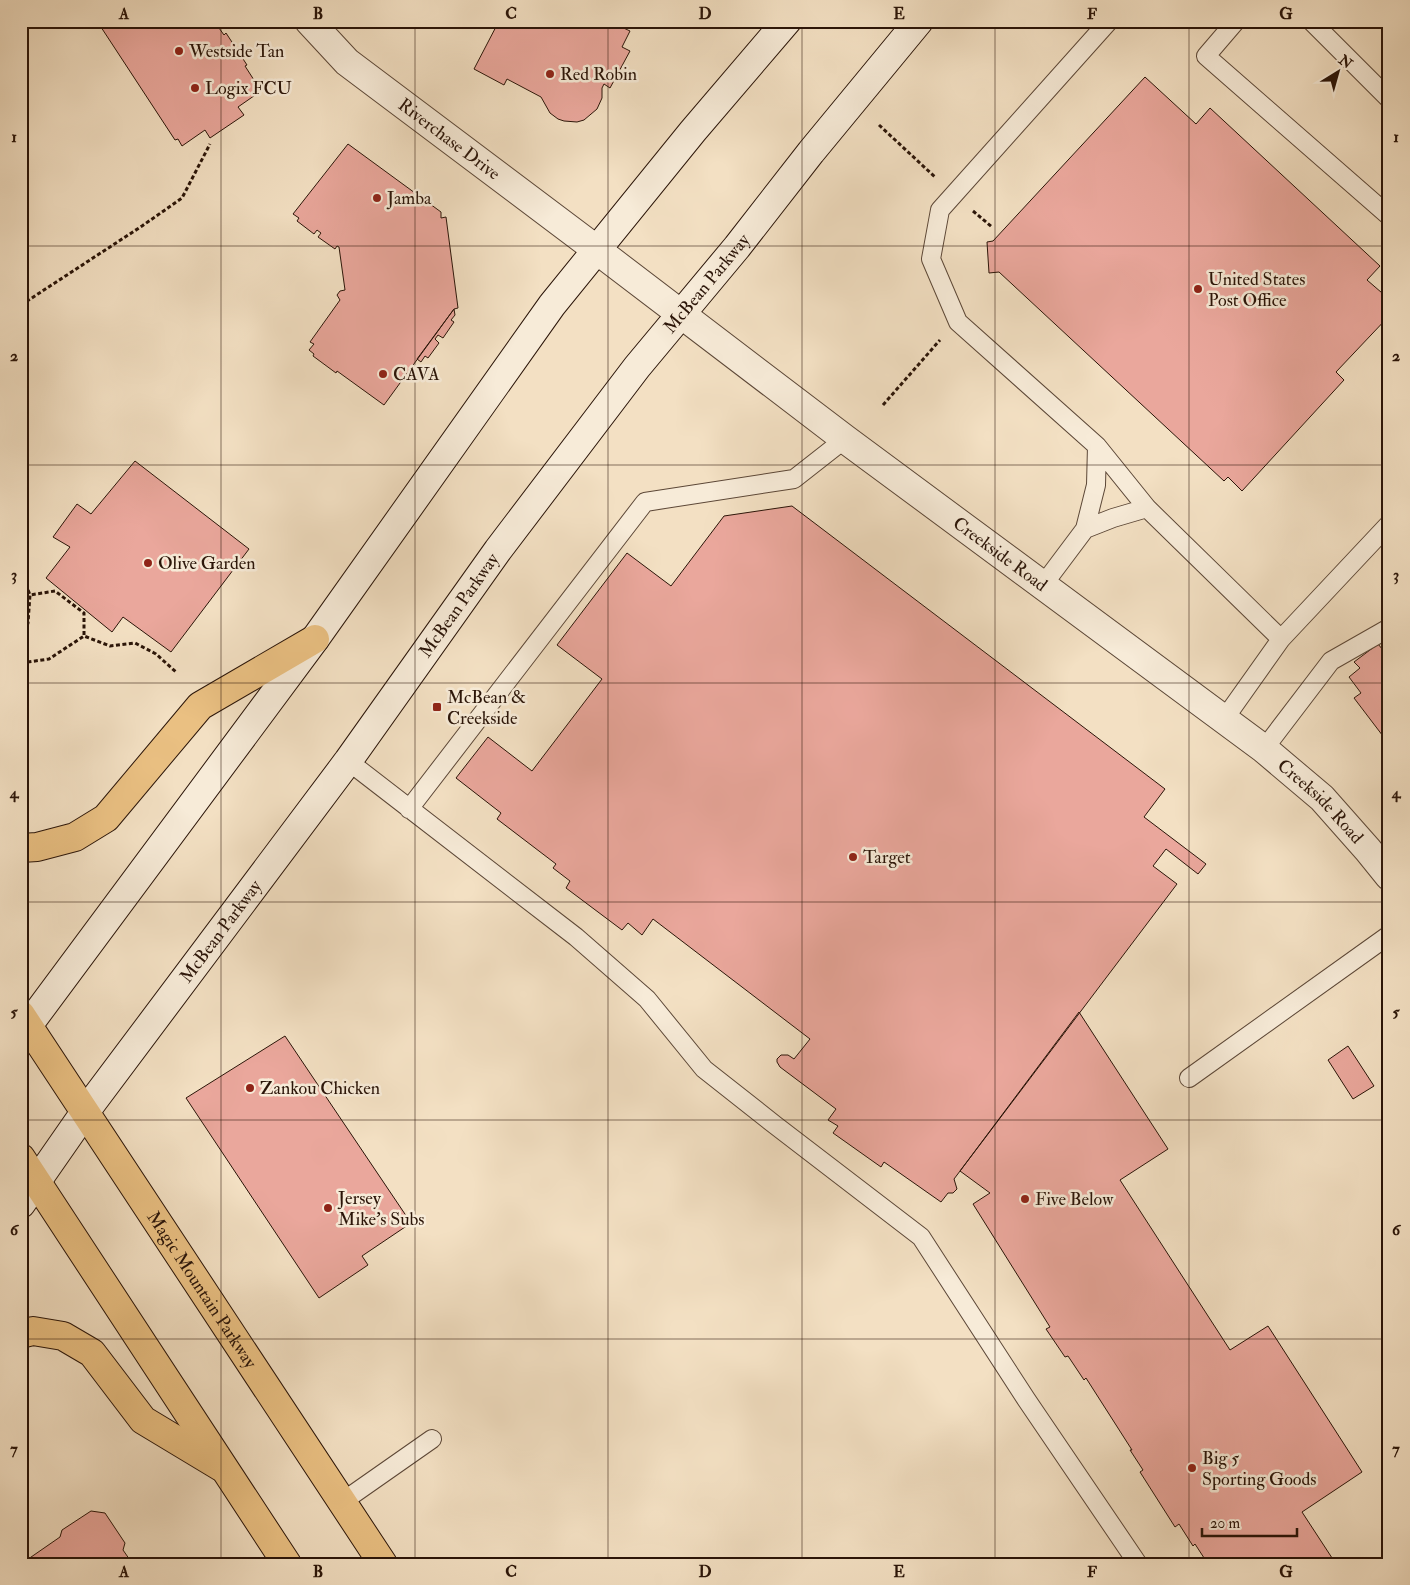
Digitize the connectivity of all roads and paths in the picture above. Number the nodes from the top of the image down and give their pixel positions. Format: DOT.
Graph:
graph roads {
  1 [pos="309,21"];
  2 [pos="787,21"];
  3 [pos="919,21"];
  4 [pos="1110,21"];
  5 [pos="1236,21"];
  6 [pos="1311,21"];
  7 [pos="1389,99"];
  8 [pos="879,125"];
  9 [pos="210,144"];
  10 [pos="937,178"];
  11 [pos="972,210"];
  12 [pos="1389,216"];
  13 [pos="992,227"];
  14 [pos="597,250"];
  15 [pos="21,306"];
  16 [pos="680,315"];
  17 [pos="945,335"];
  18 [pos="883,405"];
  19 [pos="845,439"];
  20 [pos="1097,446"];
  21 [pos="1147,508"];
  22 [pos="1389,524"];
  23 [pos="1085,528"];
  24 [pos="21,572"];
  25 [pos="1043,585"];
  26 [pos="30,595"];
  27 [pos="1389,628"];
  28 [pos="84,636"];
  29 [pos="1281,639"];
  30 [pos="315,640"];
  31 [pos="21,644"];
  32 [pos="21,663"];
  33 [pos="176,672"];
  34 [pos="1225,718"];
  35 [pos="1264,749"];
  36 [pos="348,761"];
  37 [pos="409,809"];
  38 [pos="21,848"];
  39 [pos="1389,876"];
  40 [pos="1389,935"];
  41 [pos="24,1025"];
  42 [pos="1190,1078"];
  43 [pos="85,1112"];
  44 [pos="21,1158"];
  45 [pos="37,1180"];
  46 [pos="21,1204"];
  47 [pos="21,1334"];
  48 [pos="432,1439"];
  49 [pos="227,1472"];
  50 [pos="342,1502"];
  51 [pos="287,1564"];
  52 [pos="383,1564"];
  53 [pos="1138,1564"];
  1 -- 14 [label="main road, Riverchase Drive"];
  2 -- 14 [label="main road"];
  3 -- 16 [label="main road, McBean Parkway"];
  4 -- 20 [label="lane"];
  5 -- 12 [label="lane"];
  6 -- 7 [label="lane"];
  8 -- 10 [label="path"];
  9 -- 15 [label="path"];
  11 -- 13 [label="path"];
  14 -- 16 [label="main road, Creekside Road"];
  14 -- 30 [label="main road"];
  16 -- 19 [label="main road, Creekside Road"];
  16 -- 36 [label="main road, McBean Parkway"];
  17 -- 18 [label="path"];
  19 -- 25 [label="main road, Creekside Road"];
  19 -- 37 [label="lane"];
  20 -- 21 [label="lane"];
  20 -- 23 [label="lane"];
  21 -- 23 [label="lane"];
  21 -- 29 [label="lane"];
  22 -- 29 [label="lane"];
  23 -- 25 [label="lane"];
  24 -- 26 [label="path"];
  25 -- 34 [label="main road, Creekside Road"];
  26 -- 28 [label="path"];
  26 -- 31 [label="path"];
  27 -- 35 [label="lane"];
  28 -- 32 [label="path"];
  28 -- 33 [label="path"];
  29 -- 34 [label="lane"];
  30 -- 38 [label="main road"];
  30 -- 41 [label="main road"];
  34 -- 35 [label="main road, Creekside Road"];
  35 -- 39 [label="main road, Creekside Road"];
  36 -- 37 [label="lane"];
  36 -- 43 [label="main road, McBean Parkway"];
  37 -- 53 [label="lane"];
  40 -- 42 [label="lane"];
  41 -- 43 [label="main road, Magic Mountain Parkway"];
  43 -- 45 [label="main road, McBean Parkway"];
  43 -- 50 [label="main road, Magic Mountain Parkway"];
  44 -- 45 [label="main road"];
  45 -- 46 [label="main road, McBean Parkway"];
  45 -- 49 [label="main road"];
  47 -- 49 [label="main road"];
  48 -- 50 [label="lane"];
  49 -- 51 [label="main road"];
  50 -- 52 [label="main road, Magic Mountain Parkway"];
}
